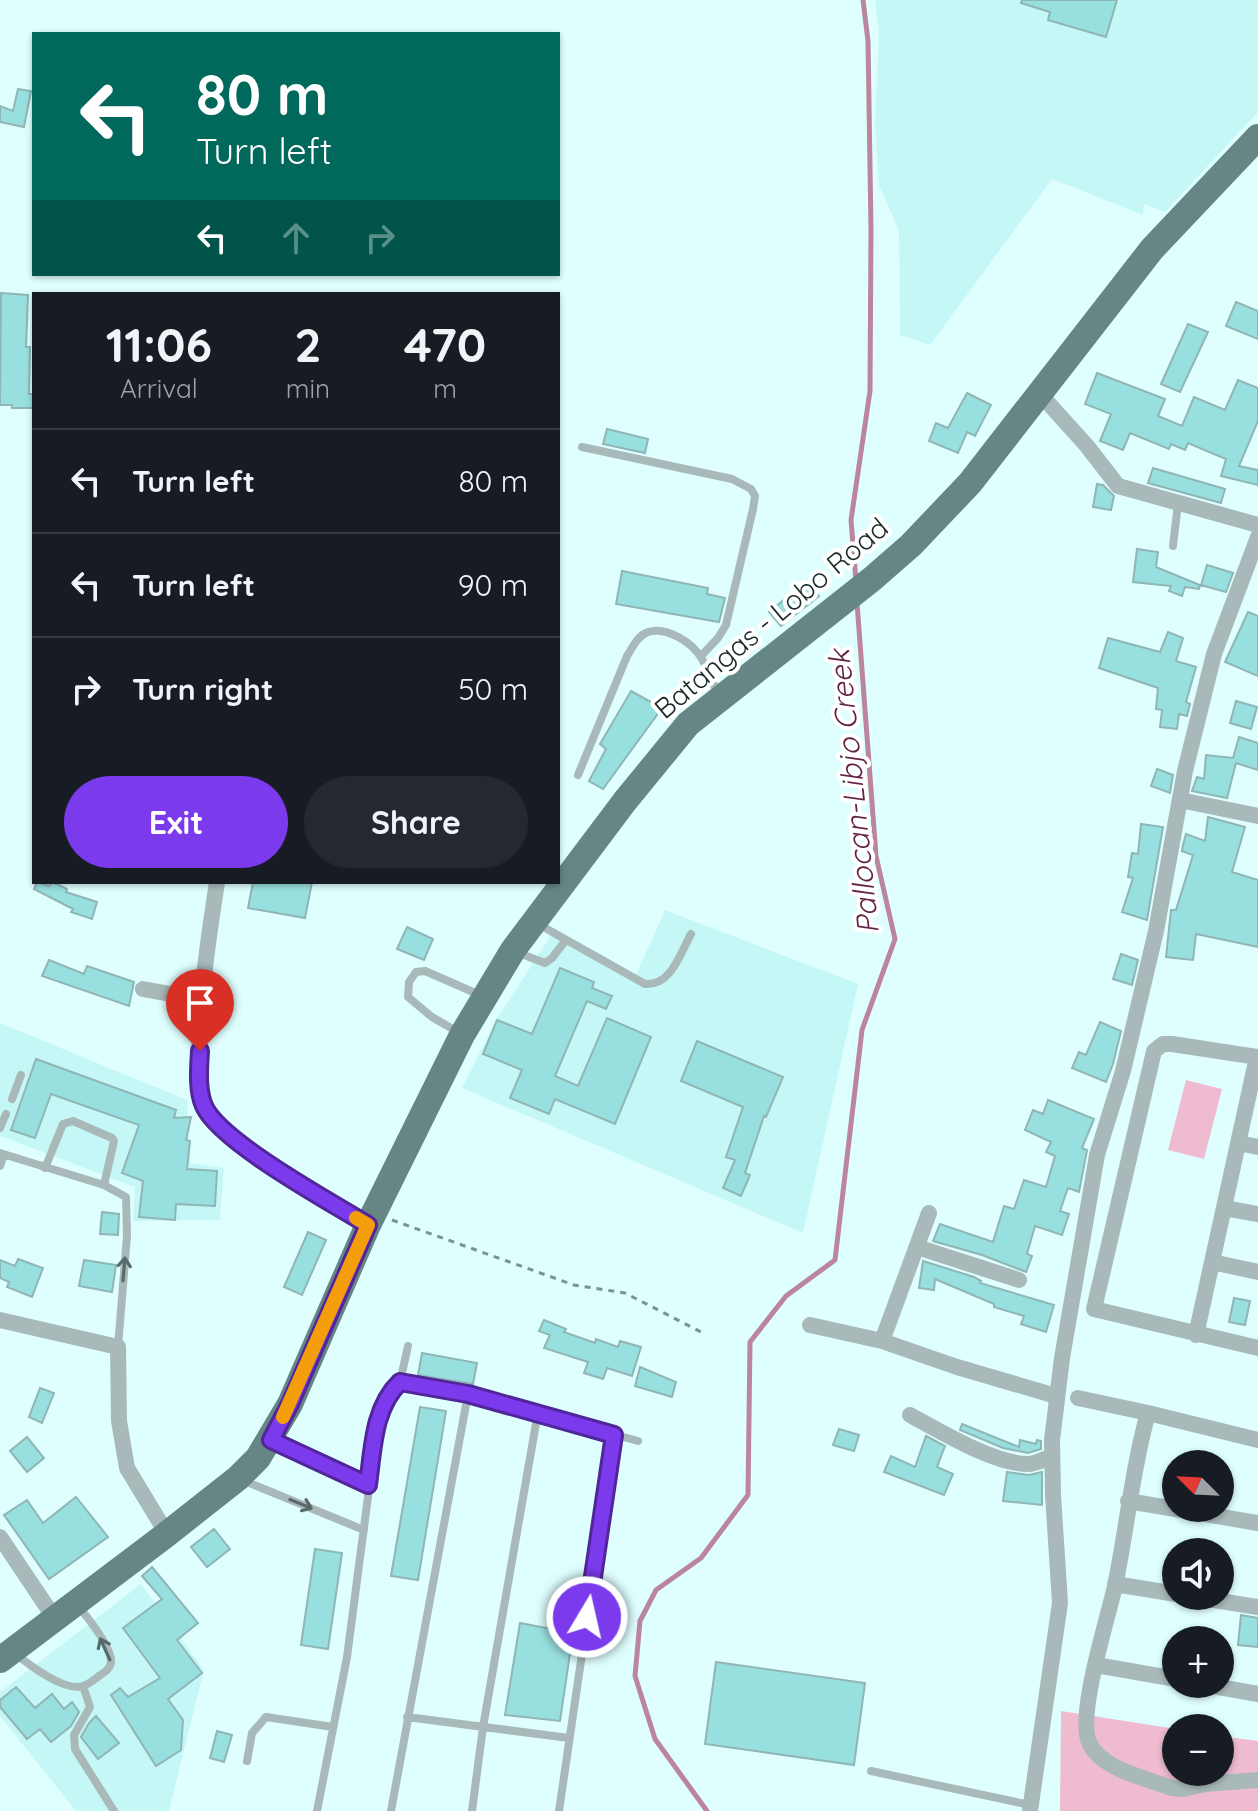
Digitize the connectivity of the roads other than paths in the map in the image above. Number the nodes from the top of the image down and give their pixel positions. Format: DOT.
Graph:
graph roads {
  1 [pos="1258,137"];
  2 [pos="1041,395"];
  3 [pos="582,447"];
  4 [pos="1178,501"];
  5 [pos="1258,525"];
  6 [pos="1258,537"];
  7 [pos="1173,546"];
  8 [pos="1254,558"];
  9 [pos="701,656"];
  10 [pos="720,699"];
  11 [pos="578,775"];
  12 [pos="1180,800"];
  13 [pos="1258,816"];
  14 [pos="217,884"];
  15 [pos="533,922"];
  16 [pos="691,934"];
  17 [pos="566,940"];
  18 [pos="513,950"];
  19 [pos="143,989"];
  20 [pos="484,997"];
  21 [pos="203,1000"];
  22 [pos="462,1035"];
  23 [pos="1258,1057"];
  24 [pos="21,1075"];
  25 [pos="12,1099"];
  26 [pos="6,1114"];
  27 [pos="0,1128"];
  28 [pos="1238,1143"];
  29 [pos="1258,1147"];
  30 [pos="2,1153"];
  31 [pos="0,1166"];
  32 [pos="45,1168"];
  33 [pos="104,1185"];
  34 [pos="1224,1208"];
  35 [pos="929,1213"];
  36 [pos="1258,1214"];
  37 [pos="371,1219"];
  38 [pos="917,1247"];
  39 [pos="1212,1262"];
  40 [pos="1258,1272"];
  41 [pos="1019,1280"];
  42 [pos="0,1320"];
  43 [pos="810,1325"];
  44 [pos="1196,1335"];
  45 [pos="882,1341"];
  46 [pos="408,1346"];
  47 [pos="118,1347"];
  48 [pos="1258,1348"];
  49 [pos="400,1382"];
  50 [pos="468,1394"];
  51 [pos="1056,1396"];
  52 [pos="1078,1398"];
  53 [pos="538,1412"];
  54 [pos="1148,1413"];
  55 [pos="910,1415"];
  56 [pos="614,1435"];
  57 [pos="271,1440"];
  58 [pos="1258,1440"];
  59 [pos="638,1441"];
  60 [pos="1052,1456"];
  61 [pos="238,1478"];
  62 [pos="368,1485"];
  63 [pos="1128,1501"];
  64 [pos="1258,1523"];
  65 [pos="364,1530"];
  66 [pos="167,1534"];
  67 [pos="0,1537"];
  68 [pos="1115,1584"];
  69 [pos="1162,1592"];
  70 [pos="1234,1603"];
  71 [pos="1258,1607"];
  72 [pos="65,1611"];
  73 [pos="6,1655"];
  74 [pos="1096,1665"];
  75 [pos="1162,1677"];
  76 [pos="83,1686"];
  77 [pos="1234,1690"];
  78 [pos="1258,1694"];
  79 [pos="407,1717"];
  80 [pos="333,1727"];
  81 [pos="483,1727"];
  82 [pos="569,1738"];
  83 [pos="247,1761"];
  84 [pos="871,1771"];
  85 [pos="1258,1780"];
  86 [pos="1030,1808"];
  87 [pos="114,1811"];
  88 [pos="317,1811"];
  89 [pos="391,1811"];
  90 [pos="472,1811"];
  91 [pos="559,1811"];
  1 -- 2 [label="main road, Batangas - Lobo Road"];
  2 -- 4 [label="street"];
  2 -- 10 [label="main road, Batangas - Lobo Road"];
  3 -- 9 [label="lane"];
  4 -- 5 [label="street"];
  4 -- 7 [label="lane"];
  6 -- 8 [label="street"];
  8 -- 12 [label="street"];
  9 -- 10 [label="lane"];
  9 -- 11 [label="lane"];
  10 -- 15 [label="main road, Batangas - Lobo Road"];
  12 -- 13 [label="street"];
  12 -- 51 [label="street"];
  14 -- 21 [label="street"];
  15 -- 17 [label="lane"];
  15 -- 18 [label="main road, Batangas - Lobo Road"];
  16 -- 17 [label="lane"];
  17 -- 18 [label="lane"];
  18 -- 20 [label="main road, Batangas - Lobo Road"];
  19 -- 21 [label="street"];
  20 -- 22 [label="main road, Batangas - Lobo Road"];
  20 -- 22 [label="lane"];
  21 -- 37 [label="street"];
  22 -- 37 [label="main road, Batangas - Lobo Road"];
  23 -- 28 [label="street"];
  23 -- 44 [label="street"];
  24 -- 25 [label="lane"];
  26 -- 27 [label="lane"];
  28 -- 29 [label="street"];
  28 -- 34 [label="street"];
  30 -- 31 [label="lane"];
  30 -- 32 [label="lane"];
  32 -- 33 [label="lane"];
  32 -- 33 [label="lane"];
  47 -- 33 [label="lane, one-way"];
  34 -- 36 [label="street"];
  34 -- 39 [label="street"];
  35 -- 38 [label="street"];
  37 -- 57 [label="main road, Batangas - Lobo Road"];
  38 -- 41 [label="street"];
  38 -- 45 [label="street"];
  39 -- 40 [label="street"];
  39 -- 44 [label="street"];
  42 -- 47 [label="street"];
  43 -- 45 [label="street"];
  44 -- 48 [label="street"];
  45 -- 51 [label="street"];
  46 -- 49 [label="lane"];
  47 -- 66 [label="street"];
  49 -- 50 [label="lane"];
  49 -- 62 [label="lane"];
  50 -- 53 [label="lane"];
  50 -- 79 [label="lane"];
  51 -- 60 [label="street"];
  52 -- 54 [label="street"];
  53 -- 56 [label="lane"];
  53 -- 81 [label="lane"];
  54 -- 58 [label="street"];
  54 -- 63 [label="street"];
  55 -- 60 [label="street"];
  56 -- 59 [label="lane"];
  56 -- 82 [label="lane"];
  57 -- 61 [label="main road, Batangas - Lobo Road"];
  57 -- 62 [label="lane"];
  60 -- 86 [label="street"];
  61 -- 65 [label="lane, one-way"];
  61 -- 66 [label="main road, Batangas - Lobo Road"];
  62 -- 65 [label="lane"];
  63 -- 64 [label="street"];
  63 -- 68 [label="street"];
  65 -- 80 [label="lane"];
  66 -- 72 [label="main road, Batangas - Lobo Road"];
  67 -- 72 [label="street"];
  68 -- 69 [label="street"];
  68 -- 74 [label="street"];
  70 -- 71 [label="street"];
  72 -- 73 [label="main road, Batangas - Lobo Road"];
  76 -- 72 [label="lane, one-way"];
  73 -- 76 [label="lane"];
  74 -- 75 [label="street"];
  74 -- 85 [label="street"];
  76 -- 87 [label="lane"];
  77 -- 78 [label="street"];
  79 -- 81 [label="lane"];
  79 -- 89 [label="lane"];
  80 -- 83 [label="lane"];
  80 -- 88 [label="lane"];
  81 -- 82 [label="lane"];
  81 -- 90 [label="lane"];
  82 -- 91 [label="lane"];
  84 -- 86 [label="lane"];
}
